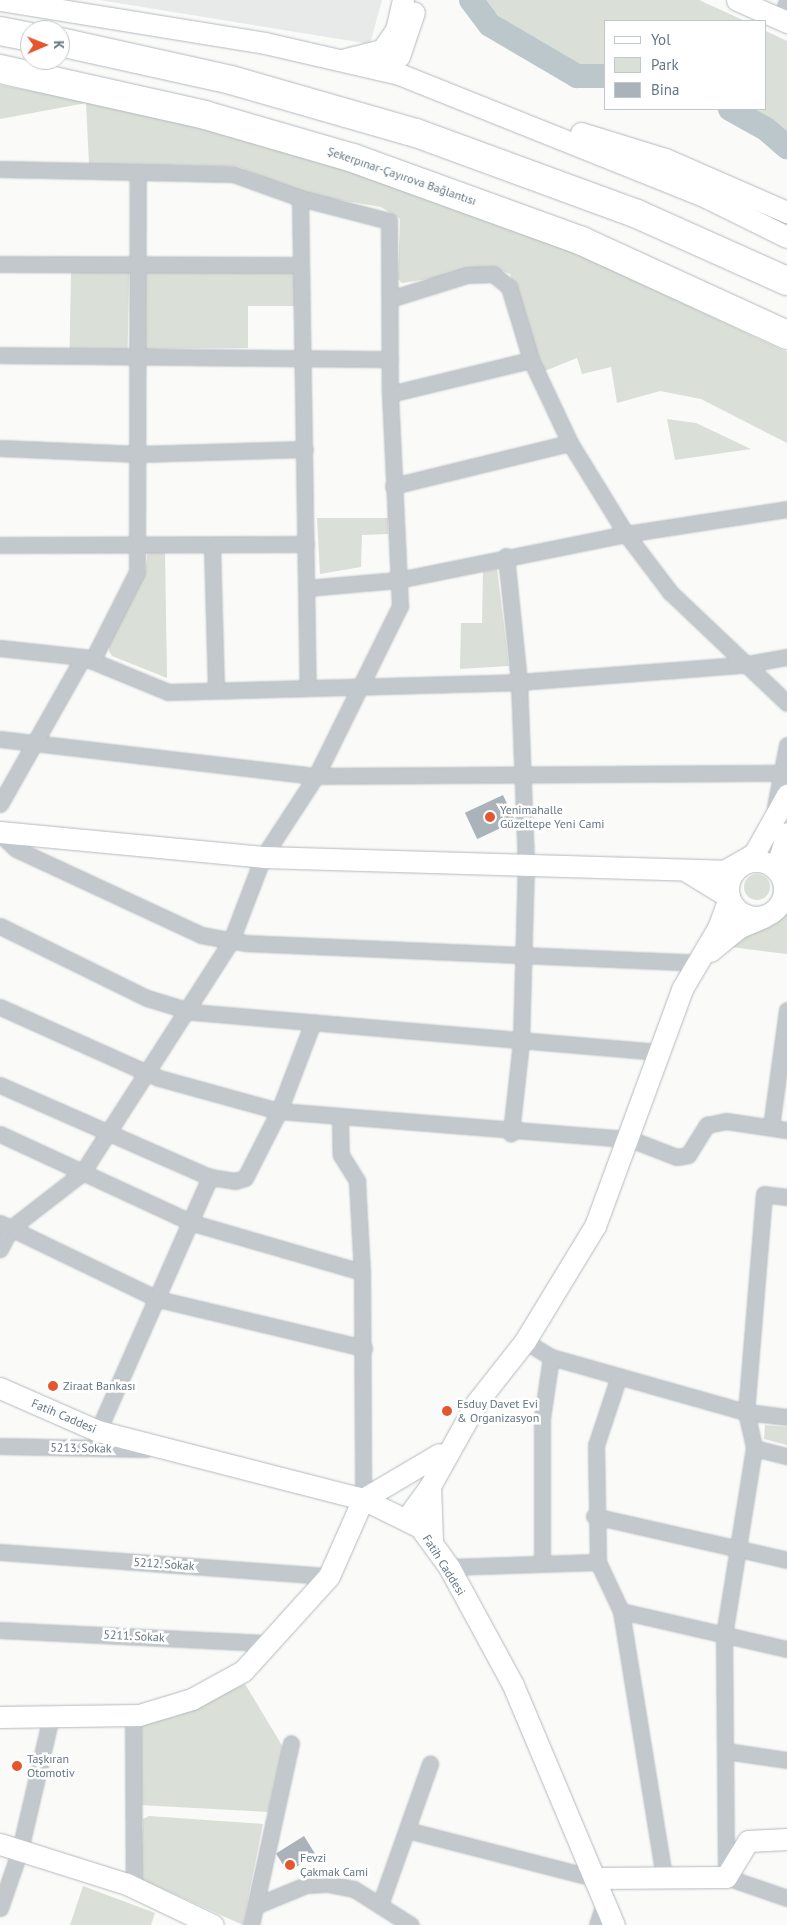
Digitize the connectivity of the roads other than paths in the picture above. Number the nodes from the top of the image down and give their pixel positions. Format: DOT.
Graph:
graph roads {
  1 [pos="0,0"];
  2 [pos="403,0"];
  3 [pos="417,0"];
  4 [pos="737,0"];
  5 [pos="783,7"];
  6 [pos="396,30"];
  7 [pos="0,31"];
  8 [pos="20,34"];
  9 [pos="70,44"];
  10 [pos="399,56"];
  11 [pos="341,60"];
  12 [pos="0,69"];
  13 [pos="378,69"];
  14 [pos="427,83"];
  15 [pos="498,113"];
  16 [pos="0,169"];
  17 [pos="138,174"];
  18 [pos="300,198"];
  19 [pos="787,212"];
  20 [pos="787,237"];
  21 [pos="0,264"];
  22 [pos="301,265"];
  23 [pos="139,268"];
  24 [pos="787,281"];
  25 [pos="390,299"];
  26 [pos="787,335"];
  27 [pos="0,355"];
  28 [pos="140,357"];
  29 [pos="303,358"];
  30 [pos="390,359"];
  31 [pos="531,360"];
  32 [pos="390,394"];
  33 [pos="570,443"];
  34 [pos="0,448"];
  35 [pos="305,449"];
  36 [pos="139,454"];
  37 [pos="393,486"];
  38 [pos="787,508"];
  39 [pos="626,534"];
  40 [pos="306,544"];
  41 [pos="0,545"];
  42 [pos="138,546"];
  43 [pos="212,546"];
  44 [pos="506,556"];
  45 [pos="398,580"];
  46 [pos="307,588"];
  47 [pos="0,648"];
  48 [pos="787,657"];
  49 [pos="87,659"];
  50 [pos="742,665"];
  51 [pos="519,682"];
  52 [pos="308,688"];
  53 [pos="361,688"];
  54 [pos="216,690"];
  55 [pos="787,703"];
  56 [pos="0,739"];
  57 [pos="34,744"];
  58 [pos="787,745"];
  59 [pos="524,772"];
  60 [pos="783,773"];
  61 [pos="316,776"];
  62 [pos="787,795"];
  63 [pos="0,804"];
  64 [pos="778,831"];
  65 [pos="0,833"];
  66 [pos="262,857"];
  67 [pos="526,862"];
  68 [pos="740,865"];
  69 [pos="683,870"];
  70 [pos="784,877"];
  71 [pos="729,897"];
  72 [pos="775,912"];
  73 [pos="0,926"];
  74 [pos="231,940"];
  75 [pos="524,953"];
  76 [pos="698,964"];
  77 [pos="0,1007"];
  78 [pos="184,1009"];
  79 [pos="787,1010"];
  80 [pos="313,1022"];
  81 [pos="521,1042"];
  82 [pos="660,1052"];
  83 [pos="147,1073"];
  84 [pos="0,1085"];
  85 [pos="279,1111"];
  86 [pos="340,1116"];
  87 [pos="770,1128"];
  88 [pos="787,1130"];
  89 [pos="110,1132"];
  90 [pos="511,1132"];
  91 [pos="0,1134"];
  92 [pos="630,1139"];
  93 [pos="82,1172"];
  94 [pos="210,1177"];
  95 [pos="787,1197"];
  96 [pos="193,1222"];
  97 [pos="5,1226"];
  98 [pos="0,1249"];
  99 [pos="362,1272"];
  100 [pos="158,1299"];
  101 [pos="525,1341"];
  102 [pos="364,1348"];
  103 [pos="551,1358"];
  104 [pos="618,1376"];
  105 [pos="0,1388"];
  106 [pos="746,1412"];
  107 [pos="787,1416"];
  108 [pos="98,1431"];
  109 [pos="459,1435"];
  110 [pos="0,1446"];
  111 [pos="754,1448"];
  112 [pos="163,1450"];
  113 [pos="439,1454"];
  114 [pos="787,1456"];
  115 [pos="430,1486"];
  116 [pos="363,1499"];
  117 [pos="402,1515"];
  118 [pos="594,1516"];
  119 [pos="432,1541"];
  120 [pos="736,1548"];
  121 [pos="0,1552"];
  122 [pos="787,1560"];
  123 [pos="598,1562"];
  124 [pos="542,1563"];
  125 [pos="449,1567"];
  126 [pos="329,1576"];
  127 [pos="621,1611"];
  128 [pos="0,1630"];
  129 [pos="724,1635"];
  130 [pos="269,1643"];
  131 [pos="787,1649"];
  132 [pos="133,1715"];
  133 [pos="0,1717"];
  134 [pos="51,1717"];
  135 [pos="291,1743"];
  136 [pos="726,1751"];
  137 [pos="787,1760"];
  138 [pos="430,1764"];
  139 [pos="407,1830"];
  140 [pos="787,1839"];
  141 [pos="10,1847"];
  142 [pos="664,1877"];
  143 [pos="726,1877"];
  144 [pos="594,1878"];
  145 [pos="134,1888"];
  146 [pos="787,1898"];
  147 [pos="380,1905"];
  148 [pos="255,1906"];
  149 [pos="0,1908"];
  150 [pos="600,1916"];
  151 [pos="213,1925"];
  152 [pos="251,1925"];
  153 [pos="411,1925"];
  154 [pos="614,1925"];
  1 -- 11 [label="street"];
  2 -- 6 [label="street"];
  3 -- 10 [label="street"];
  4 -- 5 [label="street"];
  6 -- 10 [label="street"];
  6 -- 11 [label="street"];
  7 -- 8 [label="highway"];
  9 -- 24 [label="highway"];
  10 -- 13 [label="street"];
  10 -- 14 [label="street"];
  11 -- 13 [label="street"];
  12 -- 26 [label="highway, Şekerpınar-Çayırova Bağlantısı"];
  13 -- 14 [label="street"];
  14 -- 15 [label="street"];
  15 -- 19 [label="street"];
  15 -- 20 [label="street"];
  16 -- 17 [label="street"];
  17 -- 18 [label="street"];
  17 -- 23 [label="street"];
  18 -- 22 [label="street"];
  18 -- 25 [label="street"];
  21 -- 23 [label="street"];
  22 -- 23 [label="street"];
  22 -- 29 [label="street"];
  23 -- 28 [label="street"];
  25 -- 30 [label="street"];
  25 -- 31 [label="street"];
  27 -- 28 [label="street"];
  28 -- 29 [label="street"];
  28 -- 36 [label="street"];
  29 -- 30 [label="street"];
  29 -- 35 [label="street"];
  30 -- 32 [label="street"];
  31 -- 32 [label="street"];
  31 -- 33 [label="street"];
  32 -- 37 [label="street"];
  33 -- 37 [label="street"];
  33 -- 39 [label="street"];
  34 -- 36 [label="street"];
  35 -- 36 [label="street"];
  35 -- 40 [label="street"];
  36 -- 42 [label="street"];
  37 -- 45 [label="street"];
  38 -- 39 [label="street"];
  39 -- 44 [label="street"];
  39 -- 50 [label="street"];
  40 -- 43 [label="street"];
  40 -- 46 [label="street"];
  41 -- 42 [label="street"];
  42 -- 43 [label="street"];
  42 -- 49 [label="street"];
  43 -- 54 [label="street"];
  44 -- 45 [label="street"];
  44 -- 51 [label="street"];
  45 -- 46 [label="street"];
  45 -- 53 [label="street"];
  46 -- 52 [label="street"];
  47 -- 49 [label="street"];
  48 -- 50 [label="street"];
  49 -- 54 [label="street"];
  49 -- 57 [label="street"];
  50 -- 51 [label="street"];
  50 -- 55 [label="street"];
  51 -- 53 [label="street"];
  51 -- 59 [label="street"];
  52 -- 53 [label="street"];
  52 -- 54 [label="street"];
  53 -- 61 [label="street"];
  56 -- 57 [label="street"];
  57 -- 61 [label="street"];
  57 -- 63 [label="street"];
  58 -- 60 [label="street"];
  59 -- 60 [label="street"];
  59 -- 61 [label="street"];
  59 -- 67 [label="street"];
  60 -- 64 [label="street"];
  61 -- 66 [label="street"];
  62 -- 64 [label="street"];
  64 -- 68 [label="street"];
  64 -- 70 [label="street"];
  65 -- 66 [label="street"];
  65 -- 74 [label="street"];
  66 -- 67 [label="street"];
  66 -- 74 [label="street"];
  67 -- 69 [label="street"];
  67 -- 75 [label="street"];
  68 -- 69 [label="street"];
  68 -- 70 [label="street"];
  68 -- 71 [label="street"];
  69 -- 71 [label="street"];
  70 -- 72 [label="street"];
  71 -- 72 [label="street"];
  71 -- 76 [label="street"];
  72 -- 76 [label="street"];
  73 -- 78 [label="street"];
  74 -- 75 [label="street"];
  74 -- 78 [label="street"];
  75 -- 76 [label="street"];
  75 -- 81 [label="street"];
  76 -- 82 [label="street"];
  77 -- 83 [label="street"];
  78 -- 80 [label="street"];
  78 -- 83 [label="street"];
  79 -- 87 [label="street"];
  80 -- 81 [label="street"];
  80 -- 85 [label="street"];
  81 -- 82 [label="street"];
  81 -- 90 [label="street"];
  82 -- 92 [label="street"];
  83 -- 85 [label="street"];
  83 -- 89 [label="street"];
  84 -- 89 [label="street"];
  85 -- 86 [label="street"];
  85 -- 94 [label="street"];
  86 -- 90 [label="street"];
  86 -- 99 [label="street"];
  87 -- 88 [label="street"];
  87 -- 92 [label="street"];
  89 -- 93 [label="street"];
  89 -- 94 [label="street"];
  90 -- 92 [label="street"];
  91 -- 93 [label="street"];
  92 -- 101 [label="street"];
  93 -- 96 [label="street"];
  93 -- 97 [label="street"];
  94 -- 96 [label="street"];
  95 -- 106 [label="street"];
  96 -- 99 [label="street"];
  96 -- 100 [label="street"];
  97 -- 98 [label="street"];
  97 -- 100 [label="street"];
  99 -- 102 [label="street"];
  100 -- 102 [label="street"];
  100 -- 108 [label="street"];
  101 -- 103 [label="street"];
  101 -- 109 [label="street"];
  102 -- 116 [label="street"];
  103 -- 104 [label="street"];
  103 -- 124 [label="street"];
  104 -- 106 [label="street"];
  104 -- 118 [label="street"];
  105 -- 108 [label="street, Fatih Caddesi"];
  106 -- 107 [label="street"];
  106 -- 111 [label="street"];
  108 -- 112 [label="street, Fatih Caddesi"];
  109 -- 113 [label="street"];
  109 -- 115 [label="street"];
  110 -- 112 [label="street, 5213. Sokak"];
  111 -- 114 [label="street"];
  111 -- 120 [label="street"];
  112 -- 116 [label="street, Fatih Caddesi"];
  113 -- 116 [label="street"];
  113 -- 117 [label="street"];
  115 -- 117 [label="street"];
  115 -- 119 [label="street"];
  116 -- 117 [label="street, Fatih Caddesi"];
  116 -- 126 [label="street"];
  117 -- 119 [label="street, Fatih Caddesi"];
  118 -- 120 [label="street"];
  118 -- 123 [label="street"];
  119 -- 125 [label="street, Fatih Caddesi"];
  120 -- 122 [label="street"];
  120 -- 129 [label="street"];
  121 -- 126 [label="street, 5212. Sokak"];
  123 -- 124 [label="street"];
  123 -- 127 [label="street"];
  124 -- 125 [label="street"];
  125 -- 144 [label="street, Fatih Caddesi"];
  126 -- 130 [label="street"];
  127 -- 129 [label="street"];
  127 -- 142 [label="street"];
  128 -- 130 [label="street, 5211. Sokak"];
  129 -- 131 [label="street"];
  129 -- 136 [label="street"];
  130 -- 132 [label="street"];
  132 -- 134 [label="street"];
  132 -- 145 [label="street"];
  133 -- 134 [label="street"];
  134 -- 141 [label="street"];
  135 -- 148 [label="street"];
  136 -- 137 [label="street"];
  136 -- 143 [label="street"];
  138 -- 139 [label="street"];
  139 -- 144 [label="street"];
  139 -- 147 [label="street"];
  140 -- 143 [label="street"];
  141 -- 145 [label="street"];
  141 -- 149 [label="street"];
  142 -- 143 [label="street"];
  142 -- 144 [label="street"];
  143 -- 146 [label="street"];
  144 -- 150 [label="street, Fatih Caddesi"];
  145 -- 151 [label="street"];
  147 -- 148 [label="street"];
  147 -- 153 [label="street"];
  148 -- 152 [label="street"];
  150 -- 154 [label="street, Fatih Caddesi"];
}
